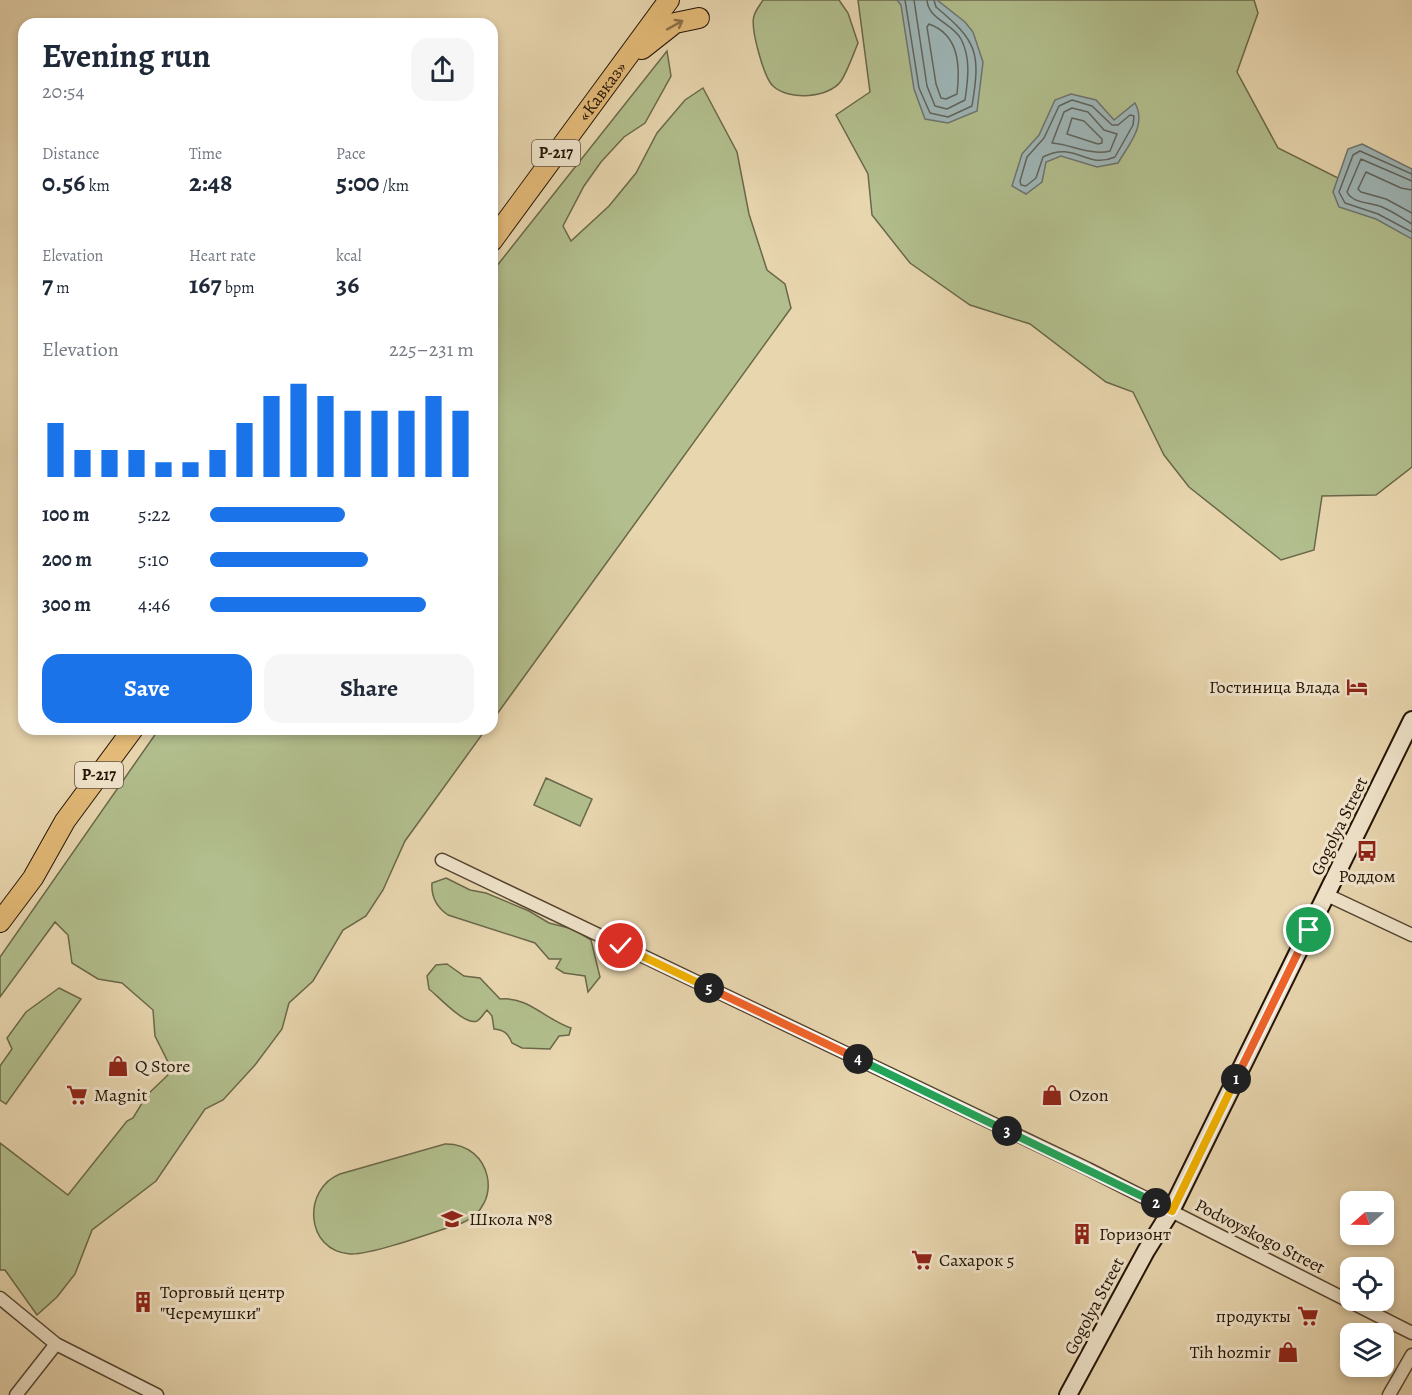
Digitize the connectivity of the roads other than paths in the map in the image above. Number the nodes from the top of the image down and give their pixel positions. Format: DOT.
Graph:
graph roads {
  1 [pos="669,0"];
  2 [pos="699,18"];
  3 [pos="621,65"];
  4 [pos="498,233"];
  5 [pos="1412,720"];
  6 [pos="129,735"];
  7 [pos="65,821"];
  8 [pos="442,860"];
  9 [pos="1326,895"];
  10 [pos="0,901"];
  11 [pos="0,922"];
  12 [pos="1412,935"];
  13 [pos="1172,1211"];
  14 [pos="0,1298"];
  15 [pos="1412,1333"];
  16 [pos="56,1344"];
  17 [pos="1412,1355"];
  18 [pos="16,1395"];
  19 [pos="157,1395"];
  20 [pos="1068,1395"];
  21 [pos="1389,1395"];
  1 -- 3 [label="highway, «Кавказ» / Р-217"];
  3 -- 2 [label="highway, one-way"];
  3 -- 4 [label="highway, «Кавказ» / Р-217"];
  5 -- 9 [label="main road, Gogolya Street"];
  6 -- 7 [label="highway, Р-217"];
  7 -- 10 [label="highway, Р-217"];
  7 -- 11 [label="highway, Р-217"];
  8 -- 13 [label="street, Podvoyskogo Street"];
  9 -- 12 [label="street"];
  9 -- 13 [label="main road, Gogolya Street"];
  13 -- 15 [label="street, Podvoyskogo Street"];
  13 -- 20 [label="main road, Gogolya Street"];
  14 -- 16 [label="street"];
  16 -- 18 [label="street"];
  16 -- 19 [label="street"];
  17 -- 21 [label="street"];
}
